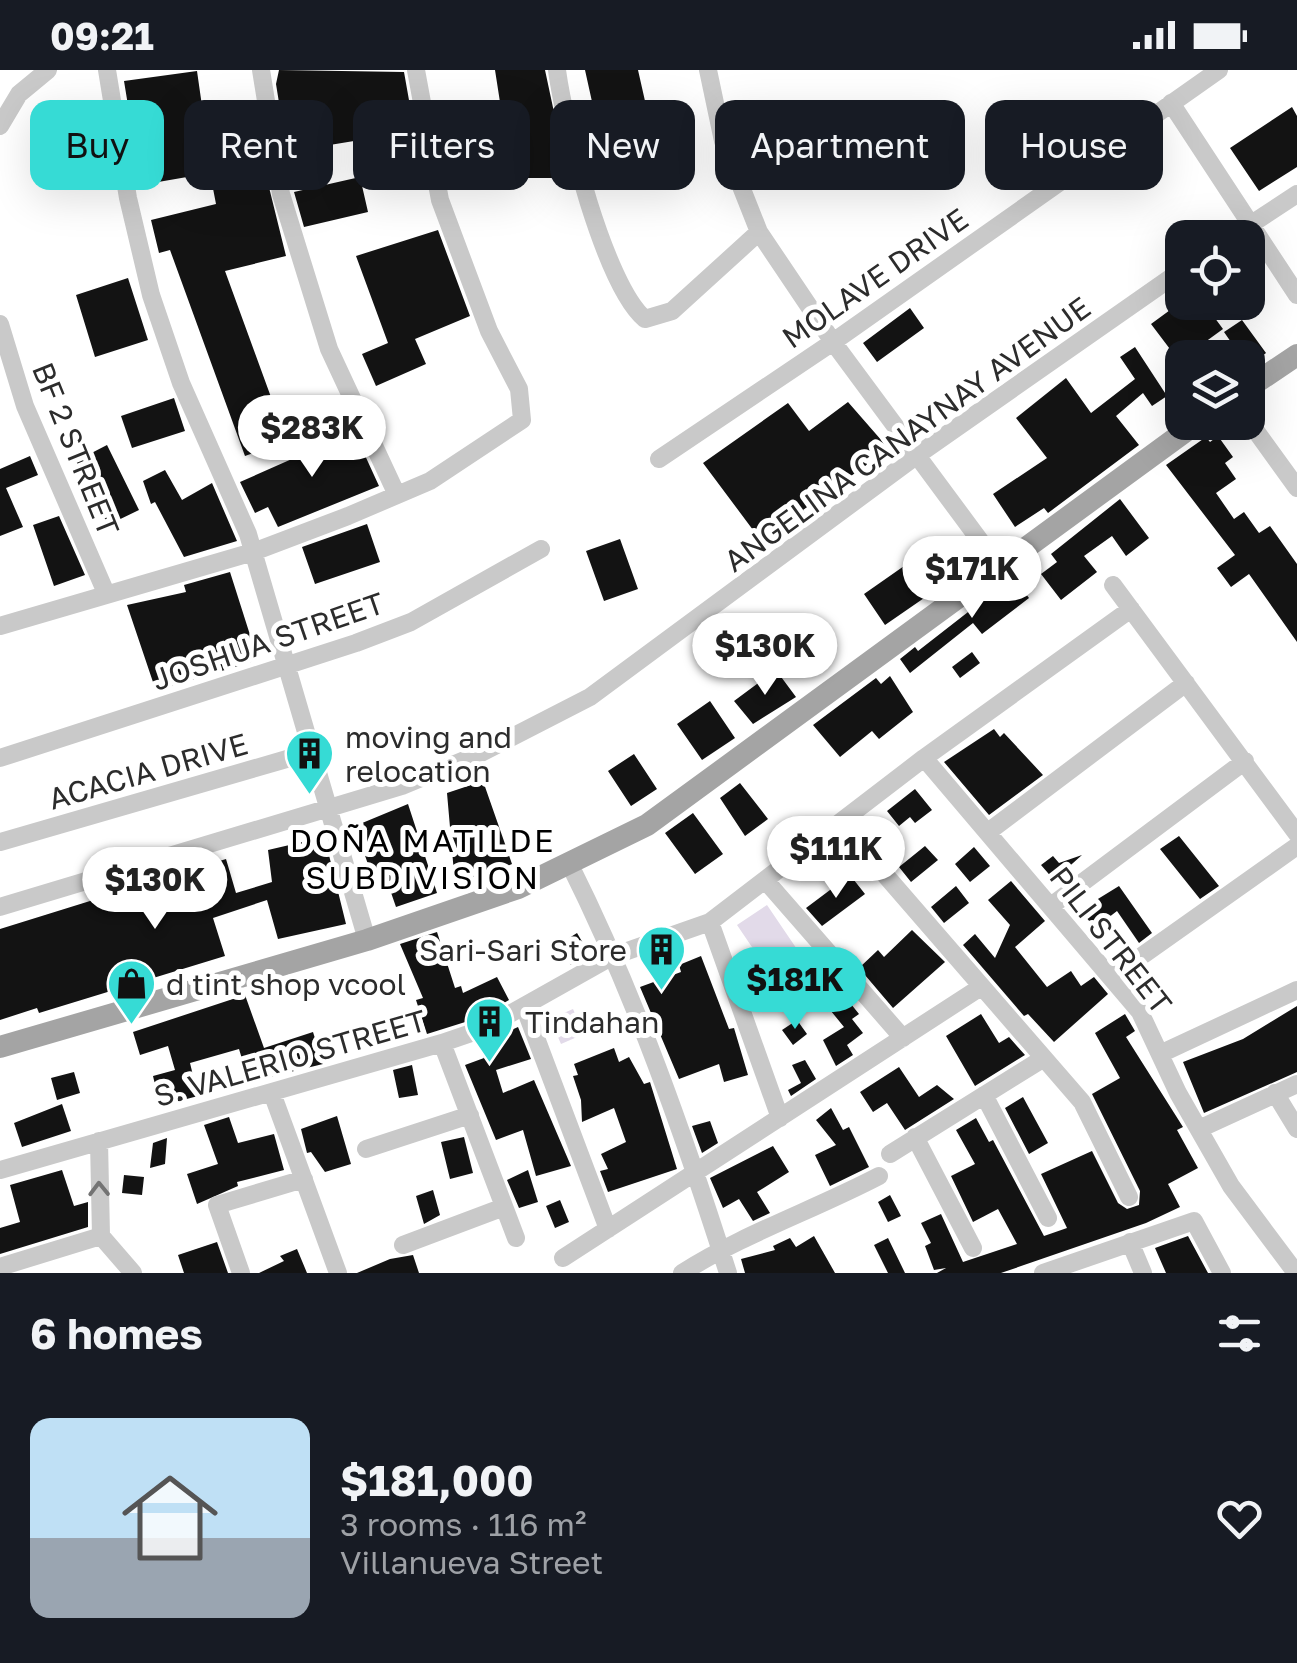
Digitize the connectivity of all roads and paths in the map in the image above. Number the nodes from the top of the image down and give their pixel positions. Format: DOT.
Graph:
graph roads {
  1 [pos="48,70"];
  2 [pos="107,70"];
  3 [pos="261,70"];
  4 [pos="416,70"];
  5 [pos="557,70"];
  6 [pos="708,70"];
  7 [pos="1219,70"];
  8 [pos="1172,103"];
  9 [pos="0,126"];
  10 [pos="1297,194"];
  11 [pos="1246,220"];
  12 [pos="1255,220"];
  13 [pos="758,232"];
  14 [pos="1265,248"];
  15 [pos="1165,282"];
  16 [pos="1297,295"];
  17 [pos="0,324"];
  18 [pos="833,342"];
  19 [pos="1297,355"];
  20 [pos="1265,377"];
  21 [pos="1174,440"];
  22 [pos="1262,440"];
  23 [pos="916,456"];
  24 [pos="659,459"];
  25 [pos="1297,488"];
  26 [pos="397,495"];
  27 [pos="542,549"];
  28 [pos="253,552"];
  29 [pos="1001,569"];
  30 [pos="1113,585"];
  31 [pos="106,593"];
  32 [pos="1131,609"];
  33 [pos="0,626"];
  34 [pos="286,668"];
  35 [pos="1186,683"];
  36 [pos="311,752"];
  37 [pos="0,758"];
  38 [pos="924,758"];
  39 [pos="1245,762"];
  40 [pos="329,810"];
  41 [pos="841,824"];
  42 [pos="988,832"];
  43 [pos="1297,834"];
  44 [pos="0,842"];
  45 [pos="1297,846"];
  46 [pos="567,867"];
  47 [pos="765,880"];
  48 [pos="1051,906"];
  49 [pos="0,907"];
  50 [pos="710,922"];
  51 [pos="366,940"];
  52 [pos="613,956"];
  53 [pos="1112,977"];
  54 [pos="981,986"];
  55 [pos="1297,990"];
  56 [pos="524,1006"];
  57 [pos="903,1038"];
  58 [pos="442,1043"];
  59 [pos="0,1047"];
  60 [pos="1160,1054"];
  61 [pos="1044,1058"];
  62 [pos="1297,1084"];
  63 [pos="1275,1093"];
  64 [pos="272,1094"];
  65 [pos="984,1095"];
  66 [pos="470,1115"];
  67 [pos="780,1118"];
  68 [pos="1199,1129"];
  69 [pos="1297,1129"];
  70 [pos="915,1138"];
  71 [pos="99,1142"];
  72 [pos="366,1149"];
  73 [pos="890,1154"];
  74 [pos="0,1170"];
  75 [pos="696,1172"];
  76 [pos="879,1176"];
  77 [pos="304,1179"];
  78 [pos="1129,1197"];
  79 [pos="504,1206"];
  80 [pos="1048,1218"];
  81 [pos="608,1229"];
  82 [pos="101,1236"];
  83 [pos="516,1238"];
  84 [pos="1130,1242"];
  85 [pos="403,1245"];
  86 [pos="973,1248"];
  87 [pos="720,1249"];
  88 [pos="39,1254"];
  89 [pos="563,1258"];
  90 [pos="0,1267"];
  91 [pos="1064,1270"];
  92 [pos="28,1273"];
  93 [pos="133,1273"];
  94 [pos="241,1273"];
  95 [pos="338,1273"];
  96 [pos="682,1273"];
  97 [pos="728,1273"];
  98 [pos="1043,1273"];
  99 [pos="1143,1273"];
  100 [pos="1222,1273"];
  101 [pos="1296,1273"];
  1 -- 9 [label="street"];
  2 -- 28 [label="street"];
  3 -- 26 [label="street"];
  4 -- 26 [label="street"];
  5 -- 13 [label="street"];
  6 -- 13 [label="street"];
  7 -- 8 [label="street, MOLAVE DRIVE"];
  8 -- 11 [label="street"];
  8 -- 18 [label="street, MOLAVE DRIVE"];
  10 -- 12 [label="street"];
  13 -- 18 [label="street"];
  14 -- 16 [label="street"];
  15 -- 23 [label="street, ANGELINA CANAYNAY AVENUE"];
  17 -- 31 [label="street, BF 2 STREET"];
  18 -- 23 [label="street"];
  18 -- 24 [label="street, MOLAVE DRIVE"];
  19 -- 20 [label="main road"];
  21 -- 29 [label="main road"];
  22 -- 25 [label="street"];
  23 -- 29 [label="street"];
  23 -- 40 [label="street, ANGELINA CANAYNAY AVENUE"];
  26 -- 28 [label="street"];
  27 -- 34 [label="street, JOSHUA STREET"];
  28 -- 31 [label="street"];
  28 -- 34 [label="street"];
  29 -- 46 [label="main road"];
  30 -- 32 [label="street"];
  31 -- 33 [label="street"];
  32 -- 35 [label="street"];
  32 -- 38 [label="street, S. VALERIO STREET"];
  34 -- 36 [label="street"];
  34 -- 37 [label="street, JOSHUA STREET"];
  35 -- 39 [label="street"];
  35 -- 42 [label="street"];
  36 -- 40 [label="street"];
  36 -- 44 [label="street, ACACIA DRIVE"];
  38 -- 41 [label="street, S. VALERIO STREET"];
  38 -- 42 [label="street, PILI STREET"];
  39 -- 43 [label="street"];
  39 -- 48 [label="street"];
  40 -- 49 [label="street, ANGELINA CANAYNAY AVENUE"];
  40 -- 51 [label="street"];
  41 -- 47 [label="street, S. VALERIO STREET"];
  41 -- 54 [label="street"];
  42 -- 48 [label="street, PILI STREET"];
  45 -- 53 [label="street"];
  46 -- 51 [label="main road"];
  46 -- 52 [label="street"];
  47 -- 50 [label="street, S. VALERIO STREET"];
  47 -- 57 [label="street"];
  48 -- 53 [label="street, PILI STREET"];
  50 -- 52 [label="street, S. VALERIO STREET"];
  50 -- 67 [label="street"];
  51 -- 59 [label="main road"];
  52 -- 56 [label="street, S. VALERIO STREET"];
  52 -- 75 [label="street"];
  53 -- 60 [label="street, PILI STREET"];
  54 -- 57 [label="street"];
  54 -- 61 [label="street"];
  55 -- 60 [label="street"];
  56 -- 58 [label="street, S. VALERIO STREET"];
  56 -- 81 [label="street"];
  57 -- 67 [label="street"];
  58 -- 64 [label="street, S. VALERIO STREET"];
  58 -- 66 [label="street"];
  60 -- 68 [label="street, PILI STREET"];
  61 -- 65 [label="street"];
  61 -- 78 [label="street"];
  62 -- 63 [label="street"];
  63 -- 68 [label="street"];
  63 -- 69 [label="street"];
  64 -- 71 [label="street, S. VALERIO STREET"];
  64 -- 77 [label="street"];
  65 -- 70 [label="street"];
  65 -- 80 [label="street"];
  66 -- 72 [label="street"];
  66 -- 79 [label="street"];
  67 -- 75 [label="street"];
  68 -- 101 [label="street, PILI STREET"];
  70 -- 73 [label="street"];
  70 -- 86 [label="street"];
  71 -- 74 [label="street, S. VALERIO STREET"];
  82 -- 71 [label="street, one-way"];
  75 -- 81 [label="street"];
  75 -- 87 [label="street"];
  76 -- 87 [label="street"];
  77 -- 94 [label="street"];
  77 -- 95 [label="street"];
  79 -- 83 [label="street"];
  79 -- 85 [label="street"];
  81 -- 89 [label="street"];
  82 -- 88 [label="street"];
  82 -- 93 [label="street"];
  84 -- 91 [label="street"];
  84 -- 99 [label="street"];
  84 -- 100 [label="street"];
  87 -- 96 [label="street"];
  87 -- 97 [label="street"];
  88 -- 90 [label="street"];
  88 -- 92 [label="street"];
  91 -- 98 [label="street"];
}
